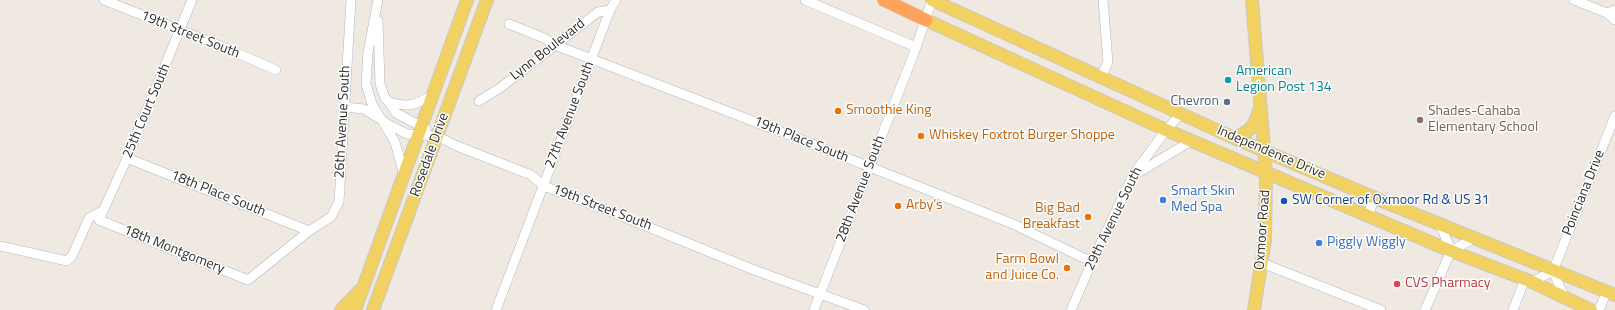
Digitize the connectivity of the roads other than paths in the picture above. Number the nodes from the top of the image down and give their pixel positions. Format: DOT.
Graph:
graph roads {
  1 [pos="104,0"];
  2 [pos="192,0"];
  3 [pos="351,0"];
  4 [pos="467,0"];
  5 [pos="487,0"];
  6 [pos="616,0"];
  7 [pos="805,0"];
  8 [pos="884,0"];
  9 [pos="932,0"];
  10 [pos="1103,0"];
  11 [pos="1252,0"];
  12 [pos="1574,0"];
  13 [pos="378,2"];
  14 [pos="610,10"];
  15 [pos="1611,12"];
  16 [pos="926,20"];
  17 [pos="1615,20"];
  18 [pos="509,24"];
  19 [pos="180,31"];
  20 [pos="555,45"];
  21 [pos="916,47"];
  22 [pos="592,59"];
  23 [pos="276,70"];
  24 [pos="1101,77"];
  25 [pos="433,95"];
  26 [pos="389,102"];
  27 [pos="479,102"];
  28 [pos="1261,102"];
  29 [pos="344,107"];
  30 [pos="1181,114"];
  31 [pos="1615,116"];
  32 [pos="381,119"];
  33 [pos="420,130"];
  34 [pos="1166,130"];
  35 [pos="437,136"];
  36 [pos="1234,138"];
  37 [pos="1191,141"];
  38 [pos="1264,150"];
  39 [pos="127,158"];
  40 [pos="870,167"];
  41 [pos="1266,173"];
  42 [pos="404,175"];
  43 [pos="1133,175"];
  44 [pos="544,186"];
  45 [pos="1376,198"];
  46 [pos="104,210"];
  47 [pos="1368,215"];
  48 [pos="100,220"];
  49 [pos="1440,224"];
  50 [pos="309,231"];
  51 [pos="1474,238"];
  52 [pos="0,246"];
  53 [pos="1450,251"];
  54 [pos="1092,262"];
  55 [pos="1262,264"];
  56 [pos="1553,271"];
  57 [pos="1529,280"];
  58 [pos="364,287"];
  59 [pos="1611,293"];
  60 [pos="820,294"];
  61 [pos="1565,299"];
  62 [pos="374,309"];
  63 [pos="341,310"];
  64 [pos="355,310"];
  65 [pos="496,310"];
  66 [pos="814,310"];
  67 [pos="864,310"];
  68 [pos="1071,310"];
  69 [pos="1254,310"];
  70 [pos="1381,310"];
  71 [pos="1425,310"];
  72 [pos="1512,310"];
  73 [pos="1591,310"];
  74 [pos="1599,310"];
  1 -- 19 [label="street, 19th Street South"];
  2 -- 19 [label="street, 25th Court South"];
  3 -- 29 [label="street, 26th Avenue South"];
  4 -- 25 [label="main road, Rosedale Drive"];
  5 -- 35 [label="main road, Rosedale Drive"];
  6 -- 14 [label="street"];
  7 -- 21 [label="street"];
  8 -- 16 [label="highway"];
  9 -- 16 [label="street, 28th Avenue South"];
  9 -- 24 [label="main road, Independence Drive"];
  10 -- 24 [label="street"];
  11 -- 28 [label="main road, Oxmoor Road"];
  12 -- 15 [label="street"];
  13 -- 26 [label="street, 19th Street South"];
  13 -- 32 [label="street"];
  14 -- 20 [label="street, Lynn Boulevard"];
  14 -- 22 [label="street, 27th Avenue South"];
  15 -- 17 [label="street"];
  16 -- 21 [label="street, 28th Avenue South"];
  16 -- 34 [label="main road, Independence Drive"];
  18 -- 20 [label="street, 19th Place South"];
  19 -- 23 [label="street, 19th Street South"];
  19 -- 39 [label="street, 25th Court South"];
  20 -- 22 [label="street, 19th Place South"];
  20 -- 27 [label="street, Lynn Boulevard"];
  21 -- 40 [label="street, 28th Avenue South"];
  22 -- 40 [label="street, 19th Place South"];
  22 -- 44 [label="street, 27th Avenue South"];
  24 -- 30 [label="main road, Independence Drive"];
  25 -- 26 [label="street"];
  25 -- 33 [label="main road, Rosedale Drive"];
  26 -- 33 [label="street, 19th Street South"];
  28 -- 36 [label="main road"];
  28 -- 38 [label="main road, Oxmoor Road"];
  29 -- 32 [label="street"];
  29 -- 50 [label="street, 26th Avenue South"];
  30 -- 34 [label="street, 29th Avenue South"];
  30 -- 36 [label="main road, Independence Drive"];
  31 -- 56 [label="street, Poinciana Drive"];
  32 -- 33 [label="street"];
  32 -- 42 [label="street"];
  33 -- 35 [label="street, 19th Street South"];
  33 -- 42 [label="main road, Rosedale Drive"];
  34 -- 37 [label="main road, Independence Drive"];
  34 -- 43 [label="street, 29th Avenue South"];
  35 -- 44 [label="street, 19th Street South"];
  35 -- 62 [label="main road, Rosedale Drive"];
  36 -- 38 [label="main road, Independence Drive"];
  37 -- 41 [label="main road, Independence Drive"];
  37 -- 43 [label="street"];
  38 -- 41 [label="main road, Oxmoor Road"];
  38 -- 45 [label="main road, Independence Drive"];
  39 -- 46 [label="street, 25th Court South"];
  39 -- 50 [label="street, 18th Place South"];
  40 -- 54 [label="street, 19th Place South"];
  40 -- 60 [label="street, 28th Avenue South"];
  41 -- 47 [label="main road, Independence Drive"];
  41 -- 55 [label="main road, Oxmoor Road"];
  42 -- 58 [label="main road, Rosedale Drive"];
  43 -- 54 [label="street, 29th Avenue South"];
  44 -- 60 [label="street, 19th Street South"];
  44 -- 65 [label="street, 27th Avenue South"];
  45 -- 47 [label="street"];
  45 -- 49 [label="main road, Independence Drive"];
  46 -- 48 [label="street, 25th Court South"];
  46 -- 52 [label="street"];
  47 -- 53 [label="main road, Independence Drive"];
  48 -- 50 [label="street, 18th Montgomery"];
  49 -- 51 [label="main road, Independence Drive"];
  49 -- 53 [label="street"];
  51 -- 53 [label="street"];
  51 -- 56 [label="main road, Independence Drive"];
  53 -- 57 [label="main road, Independence Drive"];
  53 -- 71 [label="street"];
  54 -- 68 [label="street, 29th Avenue South"];
  55 -- 69 [label="main road, Oxmoor Road"];
  55 -- 70 [label="street"];
  56 -- 57 [label="street"];
  56 -- 59 [label="main road, Independence Drive"];
  56 -- 61 [label="street"];
  57 -- 61 [label="main road, Independence Drive"];
  57 -- 72 [label="street"];
  58 -- 63 [label="main road"];
  58 -- 64 [label="main road, Rosedale Drive"];
  59 -- 74 [label="street"];
  60 -- 66 [label="street, 28th Avenue South"];
  60 -- 67 [label="street, 19th Street South"];
  61 -- 73 [label="main road, Independence Drive"];
}
